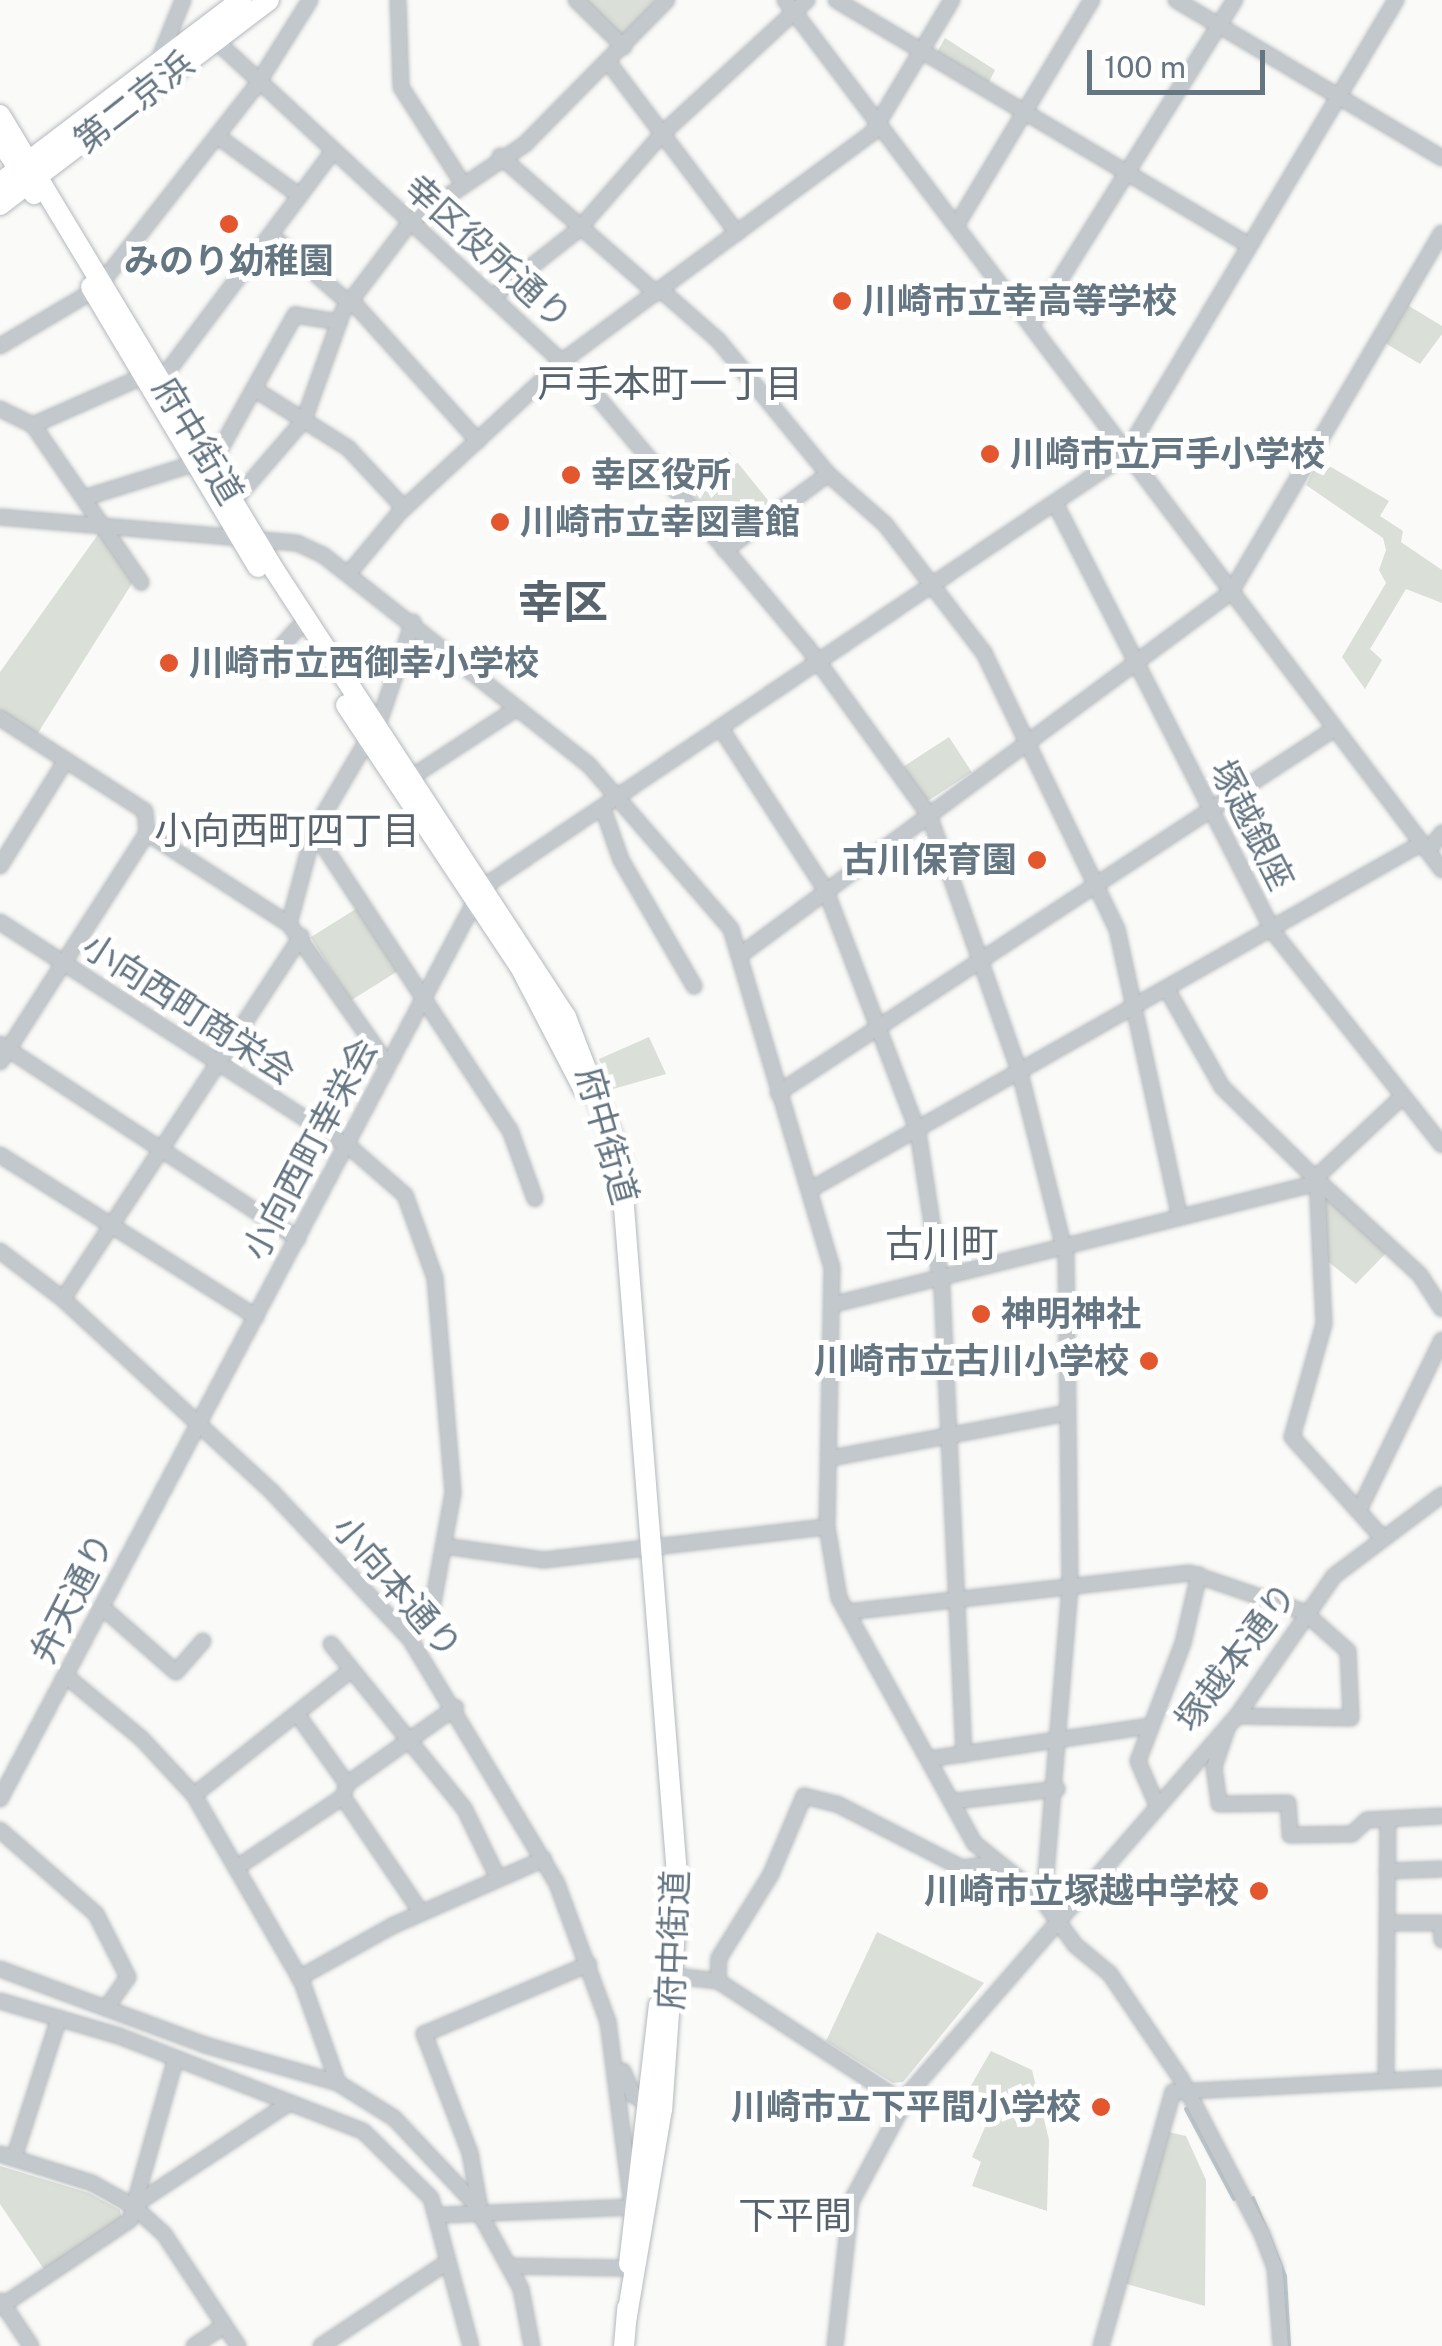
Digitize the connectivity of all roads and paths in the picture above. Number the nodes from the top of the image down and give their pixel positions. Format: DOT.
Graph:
graph roads {
  1 [pos="183,0"];
  2 [pos="241,0"];
  3 [pos="268,0"];
  4 [pos="310,0"];
  5 [pos="398,0"];
  6 [pos="576,0"];
  7 [pos="667,0"];
  8 [pos="785,0"];
  9 [pos="807,0"];
  10 [pos="836,0"];
  11 [pos="952,0"];
  12 [pos="1092,0"];
  13 [pos="1176,0"];
  14 [pos="1235,0"];
  15 [pos="1396,0"];
  16 [pos="797,16"];
  17 [pos="1219,25"];
  18 [pos="214,39"];
  19 [pos="624,47"];
  20 [pos="922,51"];
  21 [pos="609,63"];
  22 [pos="165,67"];
  23 [pos="258,82"];
  24 [pos="1336,95"];
  25 [pos="1025,112"];
  26 [pos="0,115"];
  27 [pos="878,124"];
  28 [pos="663,133"];
  29 [pos="217,136"];
  30 [pos="0,140"];
  31 [pos="333,150"];
  32 [pos="500,156"];
  33 [pos="1442,158"];
  34 [pos="29,172"];
  35 [pos="1126,172"];
  36 [pos="460,181"];
  37 [pos="0,183"];
  38 [pos="300,196"];
  39 [pos="0,205"];
  40 [pos="411,221"];
  41 [pos="956,226"];
  42 [pos="578,230"];
  43 [pos="1442,232"];
  44 [pos="737,233"];
  45 [pos="271,235"];
  46 [pos="1248,245"];
  47 [pos="98,286"];
  48 [pos="658,291"];
  49 [pos="495,295"];
  50 [pos="349,301"];
  51 [pos="339,322"];
  52 [pos="1031,326"];
  53 [pos="0,346"];
  54 [pos="564,360"];
  55 [pos="152,378"];
  56 [pos="254,389"];
  57 [pos="0,409"];
  58 [pos="304,420"];
  59 [pos="33,425"];
  60 [pos="478,440"];
  61 [pos="1125,455"];
  62 [pos="203,464"];
  63 [pos="828,474"];
  64 [pos="87,497"];
  65 [pos="234,501"];
  66 [pos="1055,503"];
  67 [pos="404,508"];
  68 [pos="0,517"];
  69 [pos="106,528"];
  70 [pos="250,542"];
  71 [pos="725,550"];
  72 [pos="350,572"];
  73 [pos="141,582"];
  74 [pos="934,585"];
  75 [pos="1231,592"];
  76 [pos="413,622"];
  77 [pos="297,629"];
  78 [pos="1135,662"];
  79 [pos="820,664"];
  80 [pos="263,666"];
  81 [pos="516,709"];
  82 [pos="0,718"];
  83 [pos="1334,729"];
  84 [pos="722,730"];
  85 [pos="373,733"];
  86 [pos="1026,742"];
  87 [pos="66,760"];
  88 [pos="410,778"];
  89 [pos="618,800"];
  90 [pos="1210,808"];
  91 [pos="603,809"];
  92 [pos="929,815"];
  93 [pos="314,831"];
  94 [pos="147,833"];
  95 [pos="1442,833"];
  96 [pos="1425,847"];
  97 [pos="0,866"];
  98 [pos="1442,870"];
  99 [pos="1094,885"];
  100 [pos="826,891"];
  101 [pos="480,895"];
  102 [pos="0,922"];
  103 [pos="289,924"];
  104 [pos="1274,934"];
  105 [pos="301,936"];
  106 [pos="743,954"];
  107 [pos="983,959"];
  108 [pos="63,963"];
  109 [pos="694,986"];
  110 [pos="1168,991"];
  111 [pos="423,998"];
  112 [pos="1134,1008"];
  113 [pos="880,1023"];
  114 [pos="3,1051"];
  115 [pos="217,1063"];
  116 [pos="388,1065"];
  117 [pos="1020,1073"];
  118 [pos="778,1093"];
  119 [pos="1401,1098"];
  120 [pos="918,1132"];
  121 [pos="346,1145"];
  122 [pos="1442,1145"];
  123 [pos="162,1149"];
  124 [pos="0,1156"];
  125 [pos="1317,1180"];
  126 [pos="813,1188"];
  127 [pos="535,1200"];
  128 [pos="1180,1218"];
  129 [pos="111,1226"];
  130 [pos="298,1239"];
  131 [pos="1065,1247"];
  132 [pos="0,1251"];
  133 [pos="940,1279"];
  134 [pos="63,1299"];
  135 [pos="835,1304"];
  136 [pos="1442,1309"];
  137 [pos="256,1317"];
  138 [pos="1442,1340"];
  139 [pos="1068,1414"];
  140 [pos="199,1424"];
  141 [pos="950,1436"];
  142 [pos="831,1458"];
  143 [pos="1442,1495"];
  144 [pos="1359,1510"];
  145 [pos="827,1527"];
  146 [pos="1380,1535"];
  147 [pos="444,1546"];
  148 [pos="648,1547"];
  149 [pos="1199,1575"];
  150 [pos="1070,1588"];
  151 [pos="960,1601"];
  152 [pos="102,1606"];
  153 [pos="847,1612"];
  154 [pos="1304,1612"];
  155 [pos="410,1638"];
  156 [pos="203,1641"];
  157 [pos="330,1644"];
  158 [pos="351,1670"];
  159 [pos="66,1676"];
  160 [pos="456,1707"];
  161 [pos="297,1714"];
  162 [pos="1233,1721"];
  163 [pos="1151,1726"];
  164 [pos="409,1740"];
  165 [pos="1060,1740"];
  166 [pos="964,1754"];
  167 [pos="928,1759"];
  168 [pos="6,1770"];
  169 [pos="1057,1789"];
  170 [pos="345,1791"];
  171 [pos="194,1795"];
  172 [pos="0,1799"];
  173 [pos="956,1801"];
  174 [pos="1157,1806"];
  175 [pos="1442,1816"];
  176 [pos="1388,1818"];
  177 [pos="0,1830"];
  178 [pos="544,1859"];
  179 [pos="991,1864"];
  180 [pos="236,1868"];
  181 [pos="1442,1869"];
  182 [pos="1388,1870"];
  183 [pos="498,1878"];
  184 [pos="1044,1900"];
  185 [pos="421,1912"];
  186 [pos="1057,1920"];
  187 [pos="1442,1923"];
  188 [pos="1387,1924"];
  189 [pos="1442,1940"];
  190 [pos="589,1964"];
  191 [pos="0,1969"];
  192 [pos="676,1976"];
  193 [pos="300,1978"];
  194 [pos="718,1981"];
  195 [pos="0,2001"];
  196 [pos="108,2004"];
  197 [pos="59,2018"];
  198 [pos="168,2028"];
  199 [pos="157,2054"];
  200 [pos="616,2057"];
  201 [pos="174,2064"];
  202 [pos="1442,2078"];
  203 [pos="1386,2080"];
  204 [pos="338,2083"];
  205 [pos="1186,2088"];
  206 [pos="904,2102"];
  207 [pos="289,2104"];
  208 [pos="654,2107"];
  209 [pos="7,2156"];
  210 [pos="133,2206"];
  211 [pos="632,2207"];
  212 [pos="479,2210"];
  213 [pos="438,2216"];
  214 [pos="446,2262"];
  215 [pos="511,2266"];
  216 [pos="628,2268"];
  217 [pos="1,2304"];
  218 [pos="627,2317"];
  219 [pos="224,2326"];
  220 [pos="31,2346"];
  221 [pos="194,2346"];
  222 [pos="238,2346"];
  223 [pos="321,2346"];
  224 [pos="471,2346"];
  225 [pos="532,2346"];
  226 [pos="624,2346"];
  227 [pos="835,2346"];
  228 [pos="1100,2346"];
  229 [pos="1281,2346"];
  1 -- 22 [label="street"];
  2 -- 22 [label="highway, 第二京浜"];
  3 -- 18 [label="highway, 第二京浜"];
  4 -- 23 [label="street"];
  5 -- 36 [label="street"];
  6 -- 19 [label="street"];
  7 -- 19 [label="street"];
  8 -- 16 [label="street"];
  9 -- 16 [label="street"];
  10 -- 20 [label="street"];
  11 -- 20 [label="street"];
  12 -- 25 [label="street"];
  13 -- 17 [label="street"];
  14 -- 17 [label="street"];
  15 -- 24 [label="street"];
  16 -- 27 [label="street"];
  16 -- 28 [label="street"];
  17 -- 24 [label="street"];
  17 -- 35 [label="street"];
  18 -- 22 [label="highway, 第二京浜"];
  18 -- 23 [label="street, 幸区役所通り"];
  19 -- 21 [label="street"];
  20 -- 25 [label="street"];
  20 -- 27 [label="street"];
  21 -- 28 [label="street"];
  21 -- 32 [label="street"];
  22 -- 34 [label="highway, 第二京浜"];
  22 -- 34 [label="highway, 第二京浜"];
  23 -- 29 [label="street"];
  23 -- 31 [label="street, 幸区役所通り"];
  24 -- 33 [label="street"];
  24 -- 46 [label="street"];
  25 -- 35 [label="street"];
  25 -- 41 [label="street"];
  26 -- 34 [label="highway, 府中街道"];
  27 -- 41 [label="street"];
  27 -- 44 [label="street"];
  28 -- 42 [label="street"];
  28 -- 44 [label="street"];
  29 -- 38 [label="street"];
  29 -- 47 [label="street"];
  30 -- 34 [label="highway, 府中街道"];
  31 -- 38 [label="street"];
  31 -- 40 [label="street, 幸区役所通り"];
  32 -- 36 [label="street"];
  32 -- 42 [label="street"];
  34 -- 37 [label="highway, 第二京浜"];
  34 -- 39 [label="highway, 第二京浜"];
  34 -- 47 [label="highway, 府中街道"];
  35 -- 46 [label="street"];
  35 -- 52 [label="street"];
  36 -- 40 [label="street"];
  38 -- 45 [label="street"];
  40 -- 49 [label="street, 幸区役所通り"];
  40 -- 50 [label="street"];
  41 -- 52 [label="street"];
  42 -- 48 [label="street"];
  42 -- 49 [label="street"];
  43 -- 75 [label="street"];
  44 -- 48 [label="street"];
  45 -- 50 [label="street"];
  45 -- 55 [label="street"];
  46 -- 61 [label="street"];
  47 -- 53 [label="street"];
  47 -- 55 [label="highway, 府中街道"];
  48 -- 54 [label="street"];
  48 -- 63 [label="street"];
  49 -- 54 [label="street, 幸区役所通り"];
  50 -- 51 [label="street"];
  50 -- 60 [label="street"];
  51 -- 56 [label="street"];
  51 -- 58 [label="street"];
  52 -- 61 [label="street"];
  54 -- 60 [label="street"];
  54 -- 71 [label="street, 幸区役所通り"];
  55 -- 59 [label="street"];
  55 -- 62 [label="highway, 府中街道"];
  56 -- 58 [label="street"];
  56 -- 62 [label="street"];
  57 -- 59 [label="street"];
  58 -- 65 [label="street"];
  58 -- 67 [label="street"];
  59 -- 64 [label="street"];
  60 -- 67 [label="street"];
  61 -- 66 [label="street"];
  61 -- 75 [label="street"];
  62 -- 64 [label="street"];
  62 -- 65 [label="highway, 府中街道"];
  62 -- 70 [label="highway, 府中街道"];
  63 -- 71 [label="street"];
  63 -- 74 [label="street"];
  64 -- 69 [label="street"];
  65 -- 70 [label="highway, 府中街道"];
  66 -- 74 [label="street"];
  66 -- 78 [label="street, 塚越銀座"];
  67 -- 72 [label="street"];
  68 -- 69 [label="street"];
  69 -- 70 [label="street"];
  69 -- 73 [label="street"];
  70 -- 72 [label="street"];
  70 -- 77 [label="highway, 府中街道"];
  70 -- 85 [label="highway, 府中街道"];
  71 -- 79 [label="street, 幸区役所通り"];
  72 -- 76 [label="street"];
  74 -- 79 [label="street"];
  74 -- 86 [label="street"];
  75 -- 78 [label="street"];
  75 -- 83 [label="street"];
  76 -- 81 [label="street"];
  76 -- 85 [label="street"];
  77 -- 80 [label="street"];
  77 -- 85 [label="highway, 府中街道"];
  78 -- 86 [label="street"];
  78 -- 90 [label="street, 塚越銀座"];
  79 -- 84 [label="street"];
  79 -- 92 [label="street, 幸区役所通り"];
  81 -- 88 [label="street"];
  81 -- 89 [label="street"];
  82 -- 87 [label="street"];
  83 -- 90 [label="street"];
  83 -- 96 [label="street"];
  84 -- 89 [label="street"];
  84 -- 100 [label="street"];
  85 -- 88 [label="highway, 府中街道"];
  85 -- 93 [label="street"];
  85 -- 101 [label="highway, 府中街道"];
  86 -- 92 [label="street"];
  86 -- 99 [label="street"];
  87 -- 94 [label="street"];
  87 -- 97 [label="street"];
  88 -- 101 [label="highway, 府中街道"];
  89 -- 91 [label="street"];
  89 -- 106 [label="street"];
  90 -- 99 [label="street"];
  90 -- 104 [label="street, 塚越銀座"];
  91 -- 101 [label="street"];
  91 -- 109 [label="street"];
  92 -- 100 [label="street"];
  92 -- 107 [label="street, 幸区役所通り"];
  93 -- 103 [label="street"];
  93 -- 111 [label="street"];
  94 -- 103 [label="street"];
  94 -- 108 [label="street"];
  95 -- 96 [label="street"];
  96 -- 98 [label="street"];
  96 -- 104 [label="street"];
  99 -- 107 [label="street"];
  99 -- 112 [label="street"];
  100 -- 106 [label="street"];
  100 -- 113 [label="street"];
  101 -- 111 [label="street, 小向西町幸栄会"];
  101 -- 148 [label="highway, 府中街道"];
  102 -- 108 [label="street, 小向西町商栄会"];
  103 -- 105 [label="street"];
  104 -- 110 [label="street"];
  104 -- 119 [label="street, 塚越銀座"];
  105 -- 115 [label="street"];
  105 -- 116 [label="street"];
  106 -- 118 [label="street"];
  107 -- 113 [label="street"];
  107 -- 117 [label="street, 幸区役所通り"];
  108 -- 114 [label="street"];
  108 -- 115 [label="street, 小向西町商栄会"];
  110 -- 112 [label="street"];
  110 -- 125 [label="street"];
  111 -- 116 [label="street, 小向西町幸栄会"];
  111 -- 127 [label="street"];
  112 -- 117 [label="street"];
  112 -- 128 [label="street"];
  113 -- 118 [label="street"];
  113 -- 120 [label="street"];
  114 -- 123 [label="street"];
  115 -- 121 [label="street, 小向西町商栄会"];
  115 -- 123 [label="street"];
  116 -- 121 [label="street, 小向西町幸栄会"];
  117 -- 120 [label="street"];
  117 -- 131 [label="street, 幸区役所通り"];
  118 -- 126 [label="street"];
  119 -- 122 [label="street, 塚越銀座"];
  119 -- 125 [label="street"];
  120 -- 126 [label="street"];
  120 -- 133 [label="street"];
  121 -- 130 [label="street, 小向西町幸栄会"];
  121 -- 147 [label="street, 小向西町商栄会"];
  123 -- 129 [label="street"];
  123 -- 130 [label="street"];
  124 -- 129 [label="street"];
  125 -- 128 [label="street"];
  125 -- 136 [label="street"];
  125 -- 144 [label="street"];
  126 -- 135 [label="street"];
  128 -- 131 [label="street"];
  129 -- 134 [label="street"];
  129 -- 137 [label="street"];
  130 -- 137 [label="street, 小向西町幸栄会"];
  131 -- 133 [label="street"];
  131 -- 139 [label="street, 幸区役所通り"];
  132 -- 134 [label="street, 小向本通り"];
  133 -- 135 [label="street"];
  133 -- 141 [label="street"];
  134 -- 140 [label="street, 小向本通り"];
  135 -- 142 [label="street"];
  137 -- 140 [label="street, 小向西町幸栄会"];
  138 -- 144 [label="street"];
  139 -- 141 [label="street"];
  139 -- 150 [label="street, 幸区役所通り"];
  140 -- 152 [label="street, 弁天通り"];
  140 -- 155 [label="street, 小向本通り"];
  141 -- 142 [label="street"];
  141 -- 151 [label="street"];
  142 -- 145 [label="street"];
  143 -- 146 [label="street, 塚越本通り"];
  144 -- 146 [label="street"];
  145 -- 148 [label="street"];
  145 -- 153 [label="street"];
  146 -- 154 [label="street, 塚越本通り"];
  147 -- 148 [label="street"];
  147 -- 155 [label="street, 小向西町商栄会"];
  148 -- 192 [label="highway, 府中街道"];
  148 -- 208 [label="highway, 府中街道"];
  149 -- 150 [label="street"];
  149 -- 154 [label="street"];
  149 -- 163 [label="street"];
  150 -- 151 [label="street"];
  150 -- 165 [label="street, 幸区役所通り"];
  151 -- 153 [label="street"];
  151 -- 166 [label="street"];
  152 -- 156 [label="street"];
  152 -- 159 [label="street, 弁天通り"];
  153 -- 167 [label="street"];
  154 -- 162 [label="street, 塚越本通り"];
  154 -- 162 [label="street"];
  155 -- 160 [label="street, 小向本通り"];
  157 -- 158 [label="street"];
  158 -- 161 [label="street"];
  158 -- 164 [label="street"];
  159 -- 168 [label="street, 弁天通り"];
  159 -- 171 [label="street"];
  160 -- 164 [label="street"];
  160 -- 178 [label="street, 小向本通り"];
  161 -- 170 [label="street"];
  161 -- 171 [label="street"];
  162 -- 174 [label="street, 塚越本通り"];
  162 -- 176 [label="street"];
  163 -- 165 [label="street"];
  163 -- 174 [label="street"];
  164 -- 170 [label="street"];
  164 -- 183 [label="street"];
  165 -- 166 [label="street"];
  165 -- 169 [label="street, 幸区役所通り"];
  166 -- 167 [label="street"];
  167 -- 173 [label="street"];
  168 -- 172 [label="street, 弁天通り"];
  169 -- 173 [label="street"];
  169 -- 184 [label="street, 幸区役所通り"];
  170 -- 180 [label="street"];
  170 -- 185 [label="street"];
  171 -- 180 [label="street"];
  173 -- 179 [label="street"];
  174 -- 186 [label="street, 塚越本通り"];
  175 -- 176 [label="street"];
  176 -- 182 [label="street"];
  177 -- 196 [label="street"];
  178 -- 183 [label="street"];
  178 -- 190 [label="street, 小向本通り"];
  179 -- 184 [label="street"];
  179 -- 194 [label="street"];
  180 -- 193 [label="street"];
  181 -- 182 [label="street"];
  182 -- 188 [label="street"];
  183 -- 185 [label="street"];
  184 -- 186 [label="street"];
  185 -- 193 [label="street"];
  186 -- 205 [label="street"];
  186 -- 206 [label="street, 塚越本通り"];
  187 -- 188 [label="street"];
  187 -- 189 [label="street"];
  188 -- 203 [label="street"];
  190 -- 200 [label="street, 小向本通り"];
  190 -- 212 [label="street"];
  191 -- 196 [label="street"];
  192 -- 194 [label="street"];
  192 -- 208 [label="highway, 府中街道"];
  193 -- 204 [label="street"];
  194 -- 206 [label="street"];
  195 -- 197 [label="street"];
  196 -- 198 [label="street"];
  197 -- 199 [label="street"];
  197 -- 209 [label="street"];
  198 -- 199 [label="street"];
  198 -- 204 [label="street"];
  199 -- 201 [label="street"];
  200 -- 208 [label="street"];
  200 -- 211 [label="street"];
  201 -- 207 [label="street"];
  201 -- 210 [label="street"];
  202 -- 203 [label="street"];
  203 -- 205 [label="street"];
  204 -- 212 [label="street"];
  205 -- 228 [label="street"];
  205 -- 229 [label="street"];
  206 -- 227 [label="street, 塚越本通り"];
  207 -- 210 [label="street"];
  207 -- 213 [label="street"];
  208 -- 211 [label="highway, 府中街道"];
  208 -- 218 [label="highway, 府中街道"];
  209 -- 210 [label="street"];
  210 -- 217 [label="street"];
  210 -- 219 [label="street"];
  211 -- 212 [label="street"];
  211 -- 216 [label="highway, 府中街道"];
  212 -- 213 [label="street"];
  212 -- 215 [label="street"];
  213 -- 214 [label="street"];
  214 -- 223 [label="street"];
  214 -- 224 [label="street"];
  215 -- 216 [label="street"];
  215 -- 225 [label="street"];
  216 -- 218 [label="highway, 府中街道"];
  217 -- 220 [label="street"];
  218 -- 226 [label="highway, 府中街道"];
  219 -- 221 [label="street"];
  219 -- 222 [label="street"];
}
